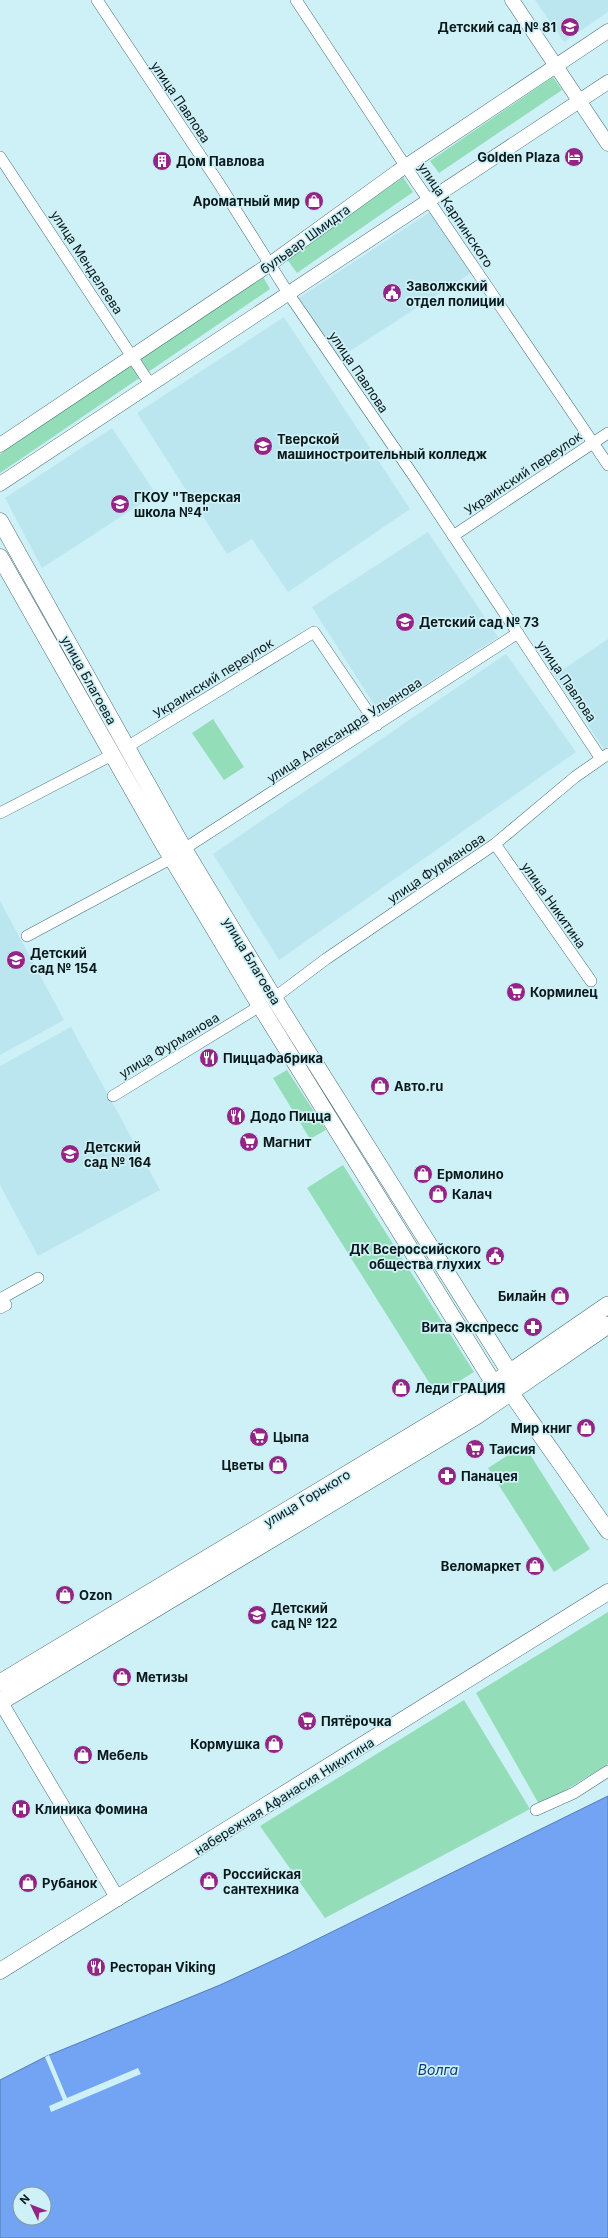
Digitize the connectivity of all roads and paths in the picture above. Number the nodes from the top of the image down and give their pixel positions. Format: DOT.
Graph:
graph roads {
  1 [pos="97,0"];
  2 [pos="296,0"];
  3 [pos="512,0"];
  4 [pos="608,31"];
  5 [pos="556,66"];
  6 [pos="608,82"];
  7 [pos="579,101"];
  8 [pos="608,144"];
  9 [pos="0,156"];
  10 [pos="406,167"];
  11 [pos="429,200"];
  12 [pos="270,264"];
  13 [pos="288,293"];
  14 [pos="132,357"];
  15 [pos="150,384"];
  16 [pos="608,433"];
  17 [pos="593,443"];
  18 [pos="0,445"];
  19 [pos="608,465"];
  20 [pos="0,484"];
  21 [pos="0,521"];
  22 [pos="453,536"];
  23 [pos="0,557"];
  24 [pos="518,633"];
  25 [pos="377,725"];
  26 [pos="127,747"];
  27 [pos="112,755"];
  28 [pos="605,756"];
  29 [pos="0,813"];
  30 [pos="495,844"];
  31 [pos="184,849"];
  32 [pos="172,858"];
  33 [pos="26,936"];
  34 [pos="591,981"];
  35 [pos="257,1000"];
  36 [pos="278,1004"];
  37 [pos="113,1096"];
  38 [pos="38,1278"];
  39 [pos="608,1305"];
  40 [pos="0,1308"];
  41 [pos="608,1325"];
  42 [pos="510,1373"];
  43 [pos="494,1384"];
  44 [pos="511,1393"];
  45 [pos="608,1531"];
  46 [pos="608,1581"];
  47 [pos="608,1592"];
  48 [pos="0,1682"];
  49 [pos="0,1701"];
  50 [pos="608,1771"];
  51 [pos="536,1810"];
  52 [pos="115,1895"];
  53 [pos="0,1959"];
  54 [pos="0,1971"];
  1 -- 12 [label="street, улица Павлова"];
  2 -- 10 [label="street, улица Карпинского"];
  3 -- 5 [label="street"];
  4 -- 5 [label="street, бульвар Шмидта"];
  5 -- 7 [label="street"];
  5 -- 10 [label="street, бульвар Шмидта"];
  6 -- 7 [label="street"];
  7 -- 8 [label="street"];
  7 -- 11 [label="street"];
  9 -- 14 [label="street, улица Менделеева"];
  10 -- 11 [label="street, улица Карпинского"];
  10 -- 12 [label="street, бульвар Шмидта"];
  11 -- 13 [label="street"];
  11 -- 17 [label="street, улица Карпинского"];
  12 -- 13 [label="street, улица Павлова"];
  12 -- 14 [label="street, бульвар Шмидта"];
  13 -- 15 [label="street"];
  13 -- 22 [label="street, улица Павлова"];
  14 -- 15 [label="street, улица Менделеева"];
  14 -- 18 [label="street, бульвар Шмидта"];
  15 -- 20 [label="street"];
  16 -- 17 [label="street, Украинский переулок"];
  17 -- 19 [label="street, улица Карпинского"];
  17 -- 22 [label="street, Украинский переулок"];
  21 -- 26 [label="main road, улица Благоева"];
  22 -- 24 [label="street, улица Павлова"];
  23 -- 27 [label="main road, улица Благоева"];
  24 -- 25 [label="street, улица Александра Ульянова"];
  24 -- 28 [label="street, улица Павлова"];
  25 -- 26 [label="street, Украинский переулок"];
  25 -- 31 [label="street, улица Александра Ульянова"];
  26 -- 31 [label="main road, улица Благоева"];
  27 -- 29 [label="street"];
  27 -- 32 [label="main road, улица Благоева"];
  28 -- 30 [label="street, улица Фурманова"];
  30 -- 34 [label="street, улица Никитина"];
  30 -- 36 [label="street, улица Фурманова"];
  31 -- 36 [label="main road, улица Благоева"];
  32 -- 33 [label="street"];
  32 -- 35 [label="main road, улица Благоева"];
  35 -- 36 [label="main road"];
  35 -- 37 [label="street, улица Фурманова"];
  35 -- 43 [label="main road, улица Благоева"];
  36 -- 42 [label="main road, улица Благоева"];
  38 -- 40 [label="street"];
  39 -- 42 [label="main road, улица Горького"];
  41 -- 44 [label="main road, улица Горького"];
  42 -- 43 [label="main road, улица Горького"];
  42 -- 44 [label="main road, улица Благоева"];
  43 -- 44 [label="main road"];
  43 -- 48 [label="main road, улица Горького"];
  44 -- 45 [label="main road"];
  44 -- 49 [label="main road, улица Горького"];
  46 -- 52 [label="main road, набережная Афанасия Никитина"];
  47 -- 52 [label="main road, набережная Афанасия Никитина"];
  49 -- 52 [label="street"];
  50 -- 51 [label="street"];
  52 -- 53 [label="main road, набережная Афанасия Никитина"];
  52 -- 54 [label="main road, набережная Афанасия Никитина"];
}
